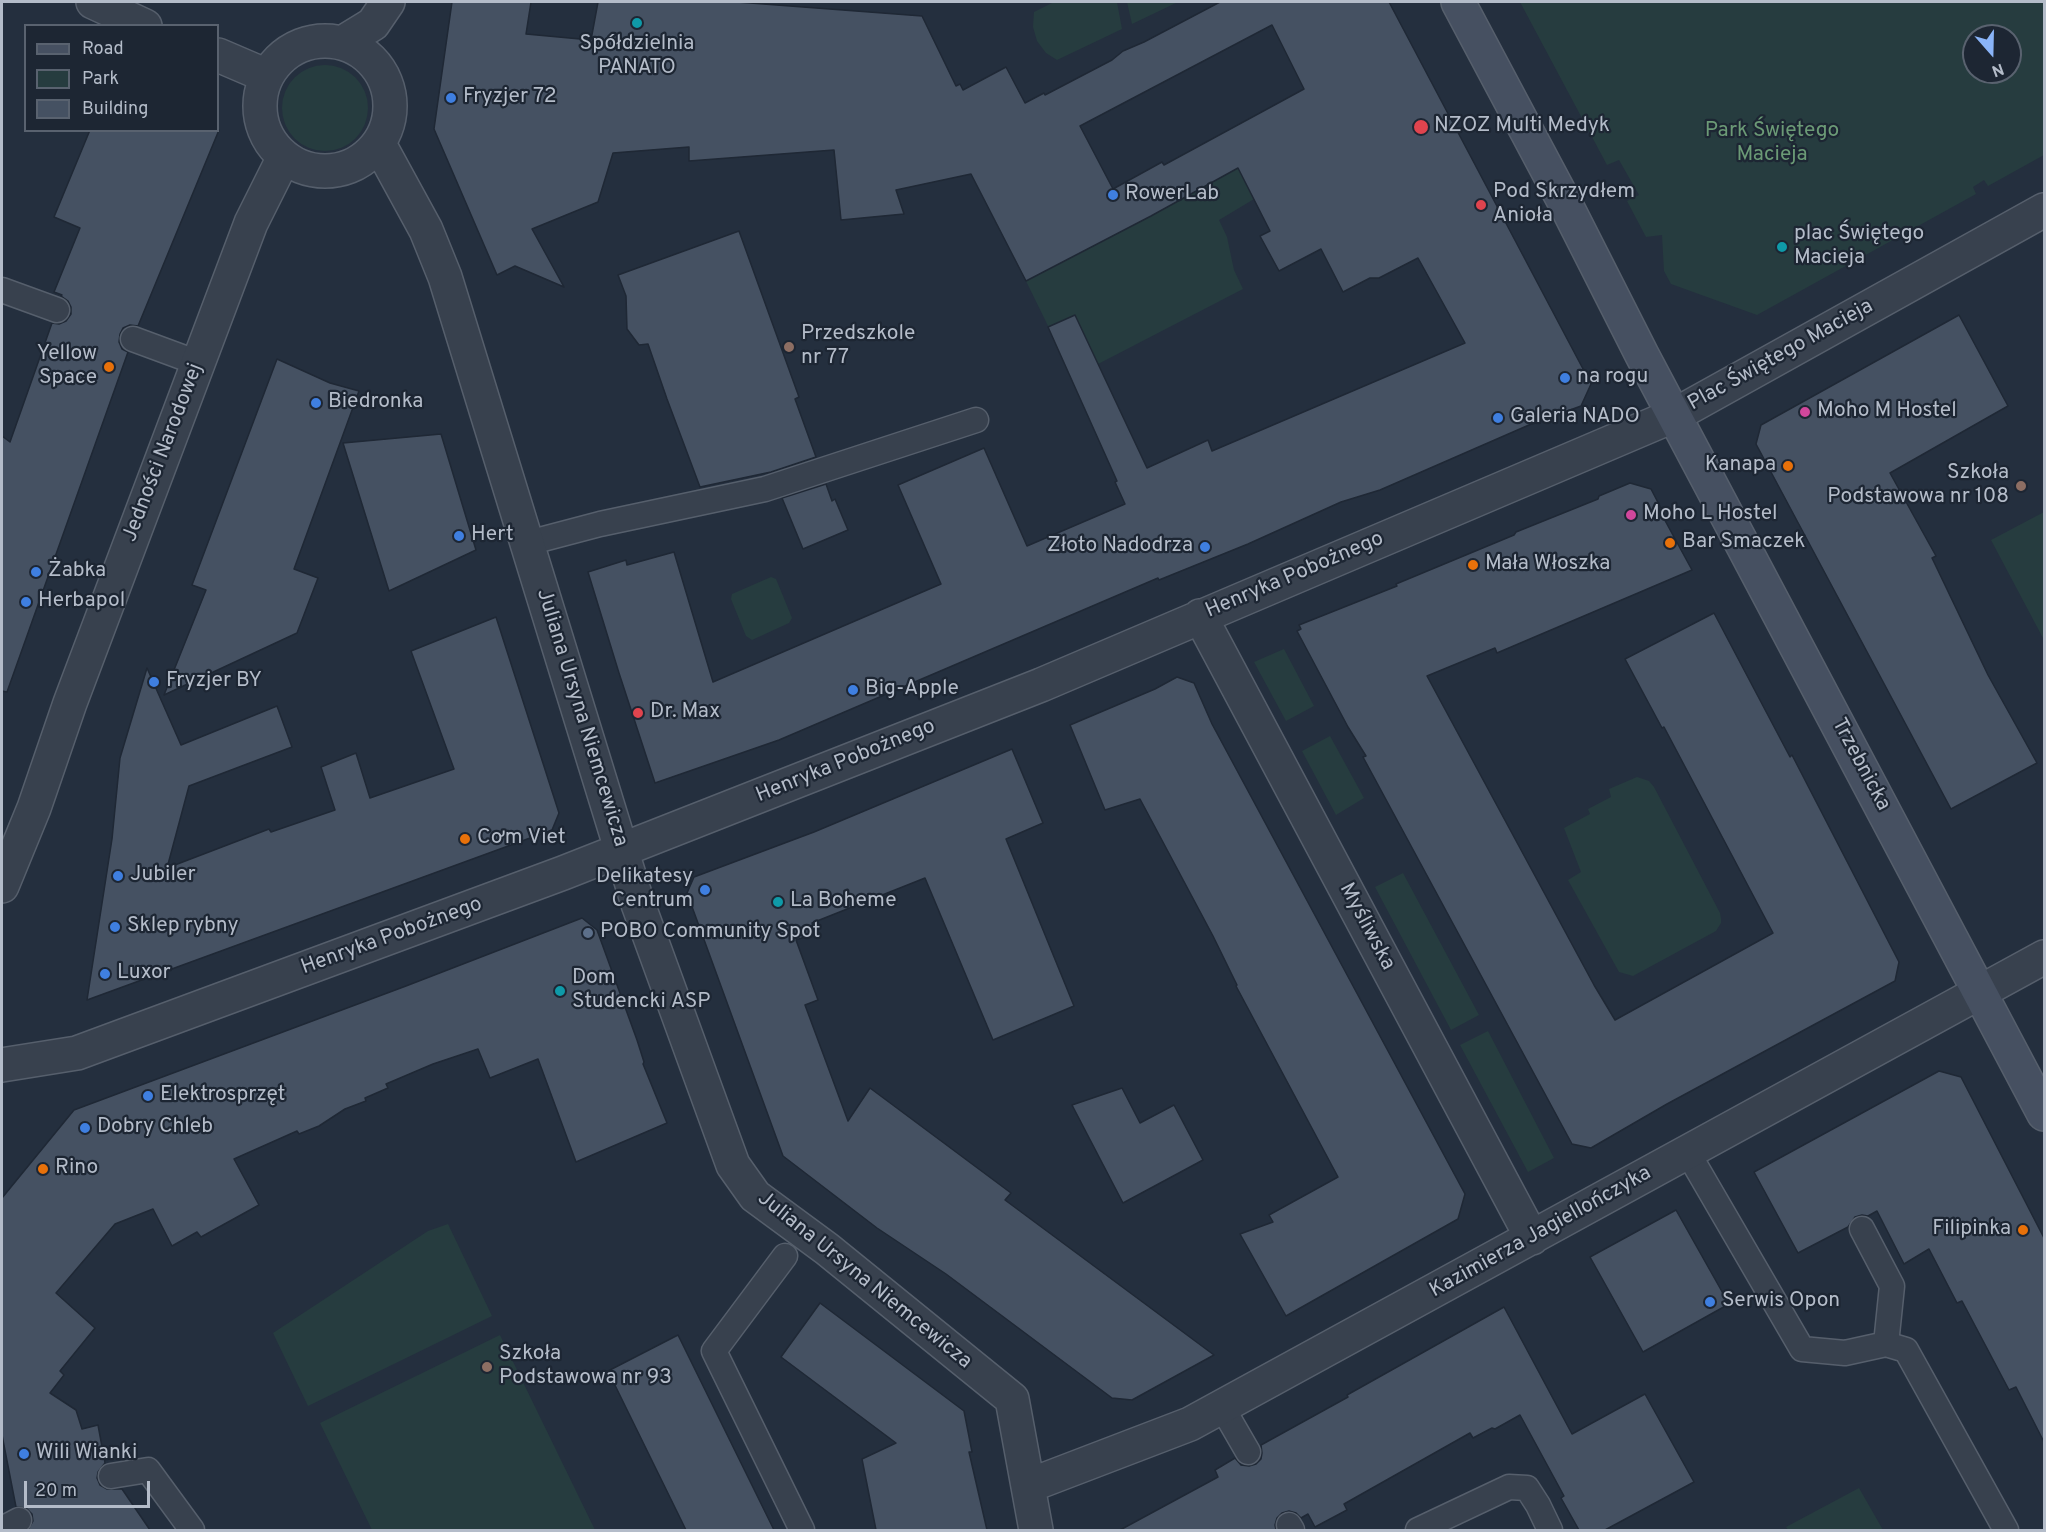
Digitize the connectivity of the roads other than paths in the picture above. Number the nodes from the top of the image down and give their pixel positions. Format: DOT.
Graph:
graph roads {
  1 [pos="93,2"];
  2 [pos="388,2"];
  3 [pos="1458,2"];
  4 [pos="141,24"];
  5 [pos="342,43"];
  6 [pos="219,55"];
  7 [pos="267,76"];
  8 [pos="379,144"];
  9 [pos="284,157"];
  10 [pos="2044,210"];
  11 [pos="2,290"];
  12 [pos="57,310"];
  13 [pos="133,339"];
  14 [pos="198,363"];
  15 [pos="1675,415"];
  16 [pos="976,420"];
  17 [pos="528,543"];
  18 [pos="1200,616"];
  19 [pos="622,850"];
  20 [pos="2,886"];
  21 [pos="2044,957"];
  22 [pos="1980,992"];
  23 [pos="2,1065"];
  24 [pos="2044,1114"];
  25 [pos="1688,1153"];
  26 [pos="1862,1229"];
  27 [pos="1532,1238"];
  28 [pos="785,1256"];
  29 [pos="1886,1344"];
  30 [pos="1222,1407"];
  31 [pos="1248,1452"];
  32 [pos="111,1476"];
  33 [pos="1028,1486"];
  34 [pos="192,1530"];
  35 [pos="802,1530"];
  36 [pos="1036,1530"];
  37 [pos="1418,1530"];
  38 [pos="1550,1530"];
  39 [pos="2006,1530"];
  1 -- 4 [label="street"];
  2 -- 5 [label="street"];
  3 -- 15 [label="street, Plac Świętego Macieja"];
  5 -- 7 [label="street"];
  5 -- 8 [label="street"];
  6 -- 7 [label="street"];
  7 -- 9 [label="street"];
  8 -- 9 [label="street"];
  8 -- 17 [label="street, Juliana Ursyna Niemcewicza"];
  9 -- 14 [label="street, Jedności Narodowej"];
  10 -- 15 [label="street, Plac Świętego Macieja"];
  11 -- 12 [label="lane"];
  13 -- 14 [label="lane"];
  14 -- 20 [label="street, Jedności Narodowej"];
  15 -- 18 [label="street, Henryka Pobożnego"];
  15 -- 22 [label="street, Trzebnicka"];
  16 -- 17 [label="lane"];
  17 -- 19 [label="street, Juliana Ursyna Niemcewicza"];
  18 -- 19 [label="street, Henryka Pobożnego"];
  18 -- 27 [label="street, Myśliwska"];
  19 -- 23 [label="street, Henryka Pobożnego"];
  19 -- 33 [label="street, Juliana Ursyna Niemcewicza"];
  21 -- 22 [label="street, Kazimierza Jagiellończyka"];
  22 -- 24 [label="street, Trzebnicka"];
  22 -- 25 [label="street, Kazimierza Jagiellończyka"];
  25 -- 27 [label="street, Kazimierza Jagiellończyka"];
  25 -- 29 [label="lane"];
  26 -- 29 [label="lane"];
  27 -- 30 [label="street, Kazimierza Jagiellończyka"];
  28 -- 35 [label="lane"];
  29 -- 39 [label="lane"];
  30 -- 31 [label="lane"];
  30 -- 33 [label="street, Kazimierza Jagiellończyka"];
  32 -- 34 [label="lane"];
  33 -- 36 [label="street, Juliana Ursyna Niemcewicza"];
  37 -- 38 [label="lane"];
}
